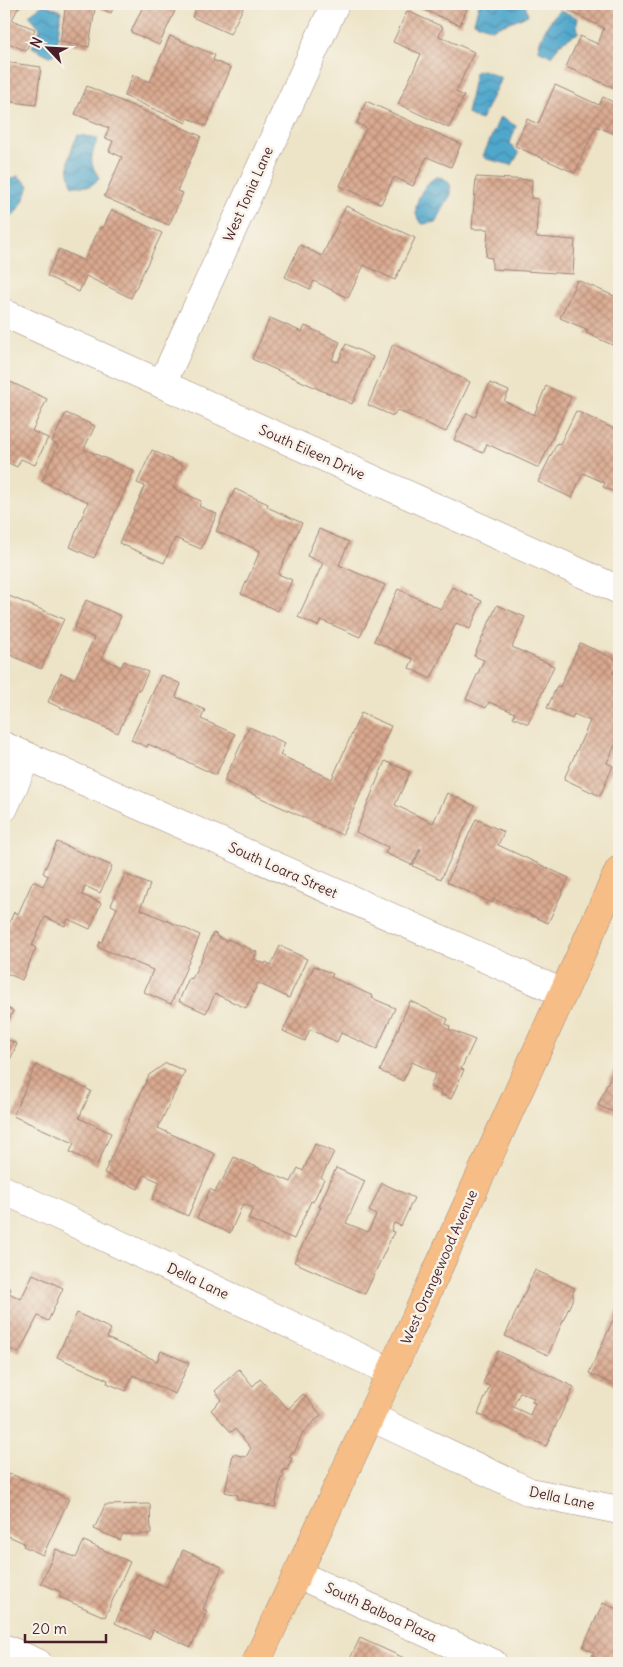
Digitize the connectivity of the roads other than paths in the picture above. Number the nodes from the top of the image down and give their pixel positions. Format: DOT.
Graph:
graph roads {
  1 [pos="335,4"];
  2 [pos="4,313"];
  3 [pos="162,384"];
  4 [pos="619,590"];
  5 [pos="15,751"];
  6 [pos="4,808"];
  7 [pos="619,870"];
  8 [pos="563,993"];
  9 [pos="4,1190"];
  10 [pos="391,1372"];
  11 [pos="371,1417"];
  12 [pos="619,1510"];
  13 [pos="297,1574"];
  14 [pos="4,1648"];
  15 [pos="38,1663"];
  16 [pos="256,1663"];
  17 [pos="493,1663"];
  1 -- 3 [label="street, West Tonia Lane"];
  2 -- 3 [label="street, South Eileen Drive"];
  3 -- 4 [label="street, South Eileen Drive"];
  5 -- 6 [label="street"];
  5 -- 8 [label="street, South Loara Street"];
  7 -- 8 [label="main road, West Orangewood Avenue"];
  8 -- 10 [label="main road, West Orangewood Avenue"];
  9 -- 10 [label="street, Della Lane"];
  10 -- 11 [label="main road, West Orangewood Avenue"];
  11 -- 12 [label="street, Della Lane"];
  11 -- 13 [label="main road, West Orangewood Avenue"];
  13 -- 16 [label="main road, West Orangewood Avenue"];
  13 -- 17 [label="street, South Balboa Plaza"];
  14 -- 15 [label="street"];
}
